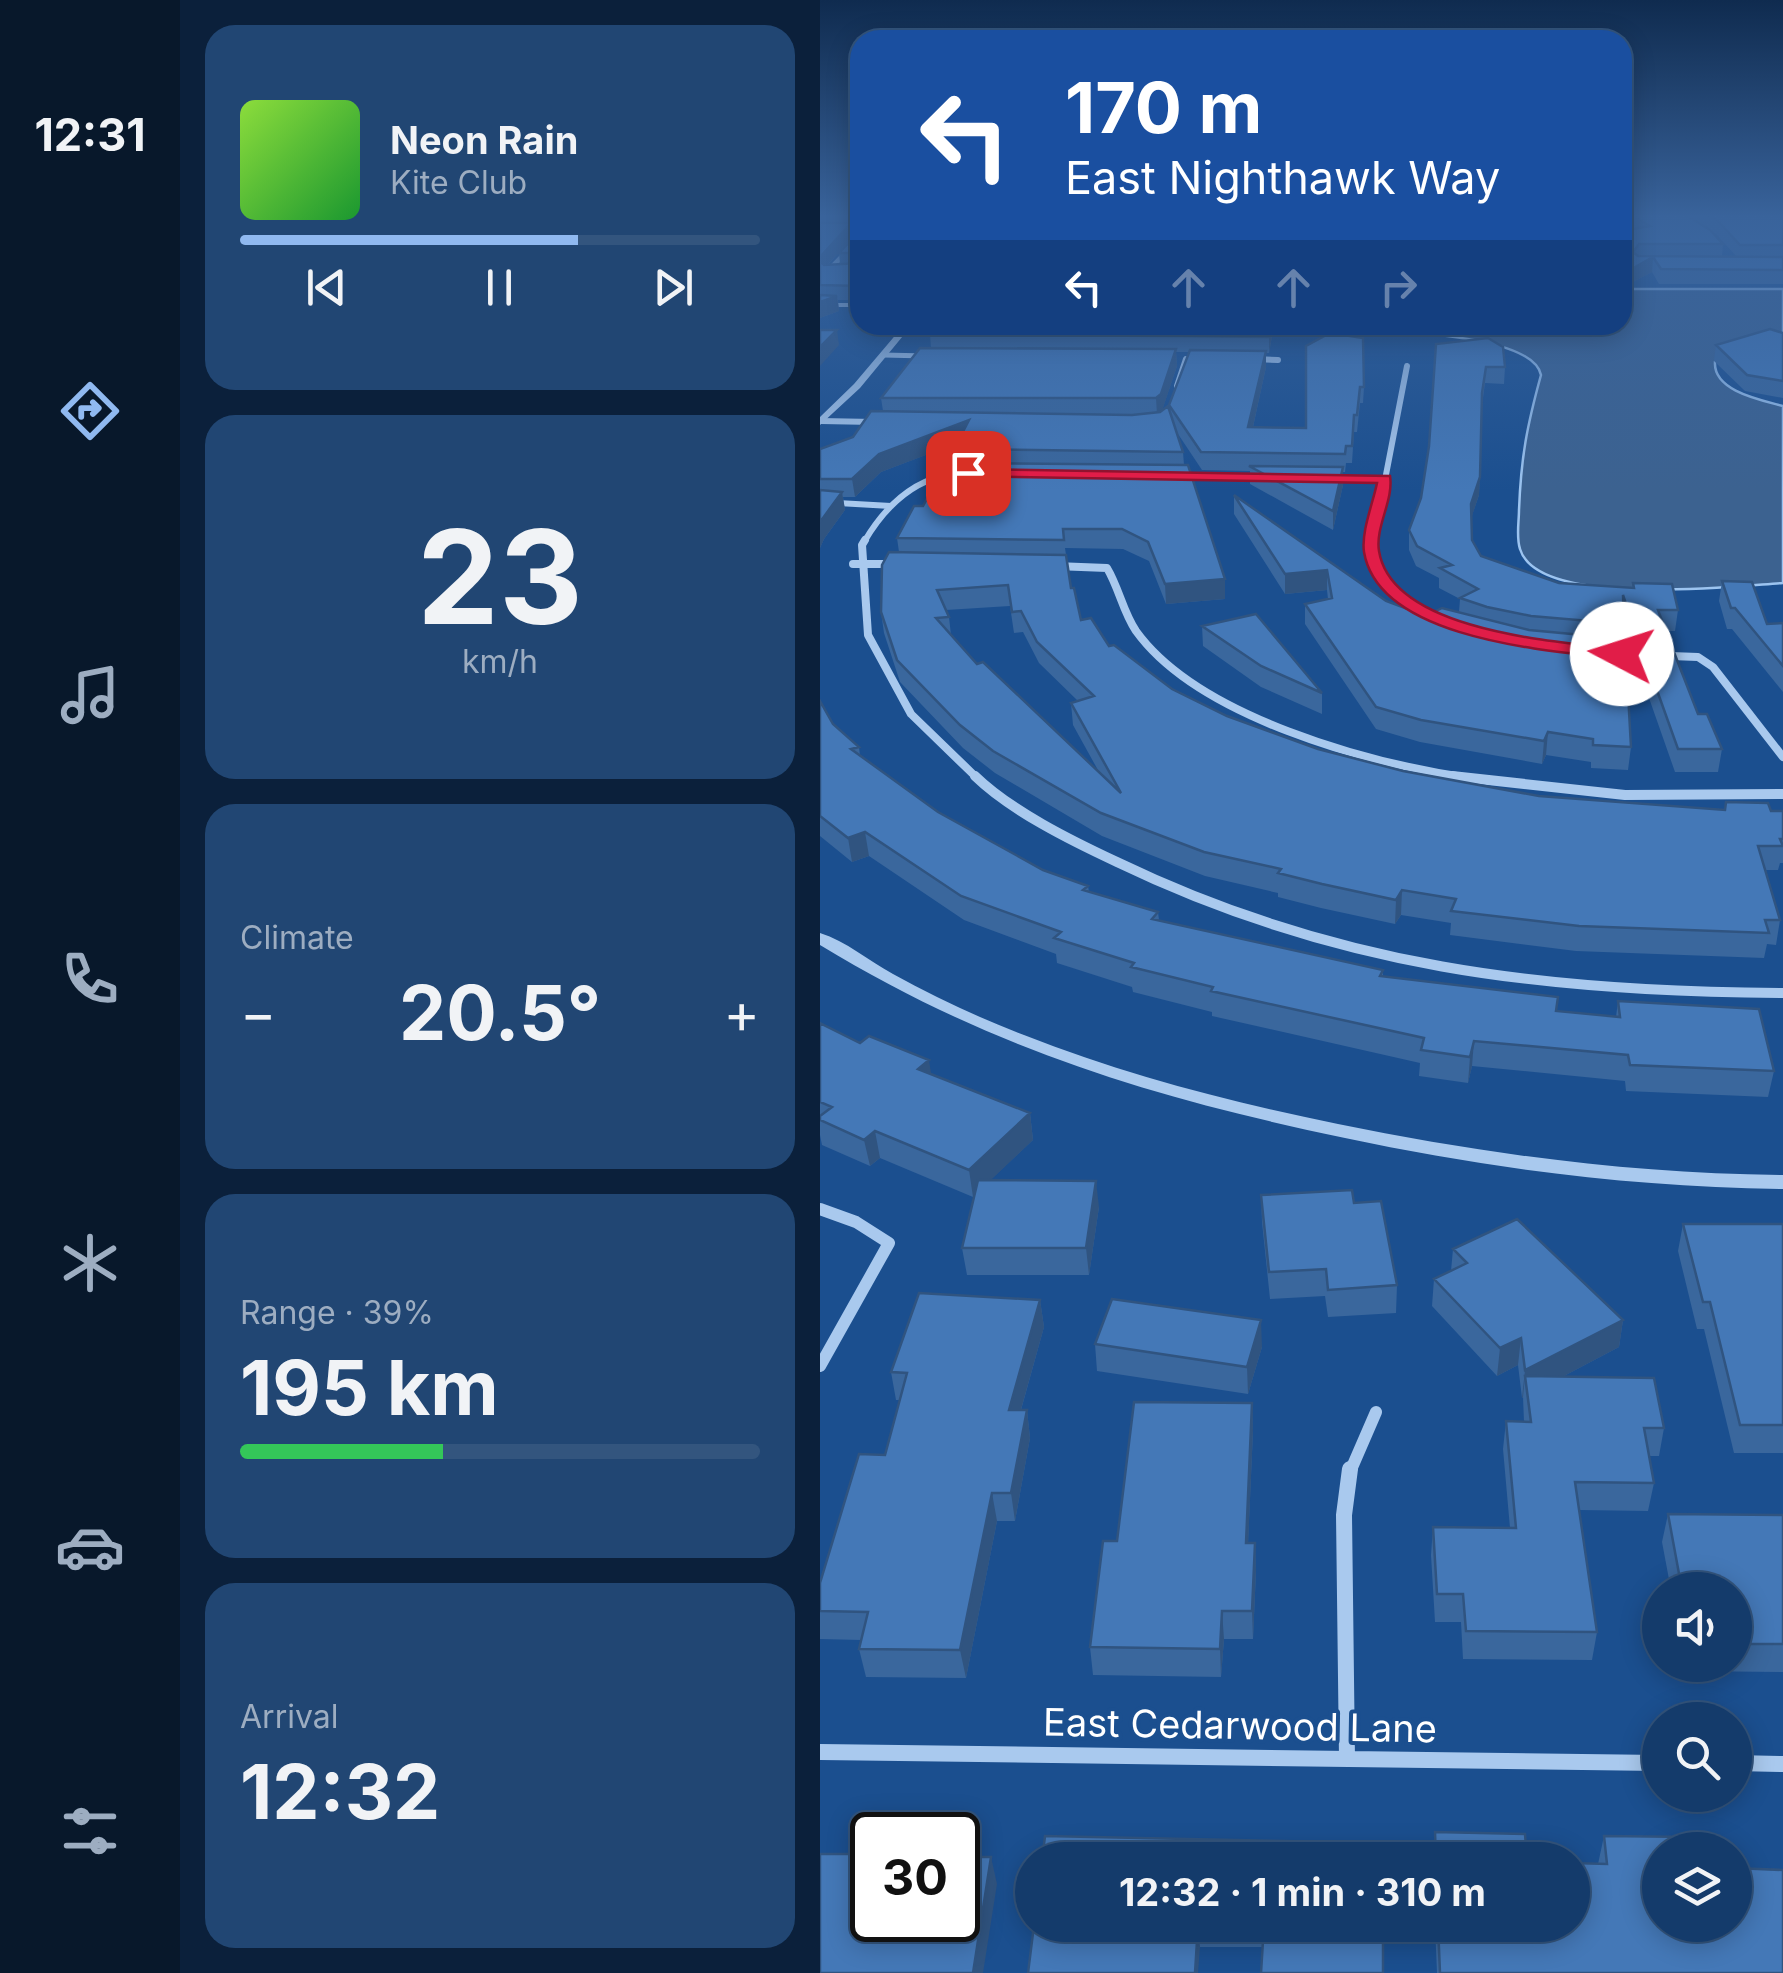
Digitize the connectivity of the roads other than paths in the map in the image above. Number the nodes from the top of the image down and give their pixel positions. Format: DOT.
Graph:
graph roads {
  1 [pos="900,335"];
  2 [pos="882,356"];
  3 [pos="940,356"];
  4 [pos="1167,358"];
  5 [pos="1186,359"];
  6 [pos="1204,359"];
  7 [pos="1241,359"];
  8 [pos="1278,360"];
  9 [pos="1407,366"];
  10 [pos="1173,399"];
  11 [pos="820,421"];
  12 [pos="882,422"];
  13 [pos="968,473"];
  14 [pos="1166,476"];
  15 [pos="1265,478"];
  16 [pos="1324,478"];
  17 [pos="1385,479"];
  18 [pos="820,502"];
  19 [pos="891,506"];
  20 [pos="852,564"];
  21 [pos="908,564"];
  22 [pos="1048,566"];
  23 [pos="846,580"];
  24 [pos="1451,622"];
  25 [pos="1606,653"];
  26 [pos="1783,757"];
  27 [pos="1783,794"];
  28 [pos="1170,898"];
  29 [pos="820,938"];
  30 [pos="1783,993"];
  31 [pos="1783,1182"];
  32 [pos="820,1209"];
  33 [pos="820,1366"];
  34 [pos="1376,1412"];
  35 [pos="820,1752"];
  36 [pos="1347,1759"];
  37 [pos="1642,1763"];
  38 [pos="1752,1764"];
  39 [pos="1783,1764"];
  1 -- 2 [label="street"];
  2 -- 3 [label="street"];
  2 -- 11 [label="street"];
  4 -- 5 [label="street"];
  5 -- 6 [label="street"];
  5 -- 10 [label="street"];
  7 -- 8 [label="street"];
  9 -- 17 [label="street"];
  11 -- 12 [label="street"];
  13 -- 19 [label="street"];
  14 -- 15 [label="street"];
  16 -- 17 [label="street"];
  17 -- 24 [label="street"];
  18 -- 19 [label="street"];
  19 -- 20 [label="street"];
  20 -- 21 [label="street"];
  20 -- 23 [label="street"];
  22 -- 27 [label="street"];
  25 -- 26 [label="street"];
  28 -- 30 [label="street"];
  29 -- 31 [label="street"];
  32 -- 33 [label="street"];
  34 -- 36 [label="street"];
  35 -- 36 [label="street, East Cedarwood Lane"];
  36 -- 37 [label="street, East Cedarwood Lane"];
  38 -- 39 [label="street"];
}
